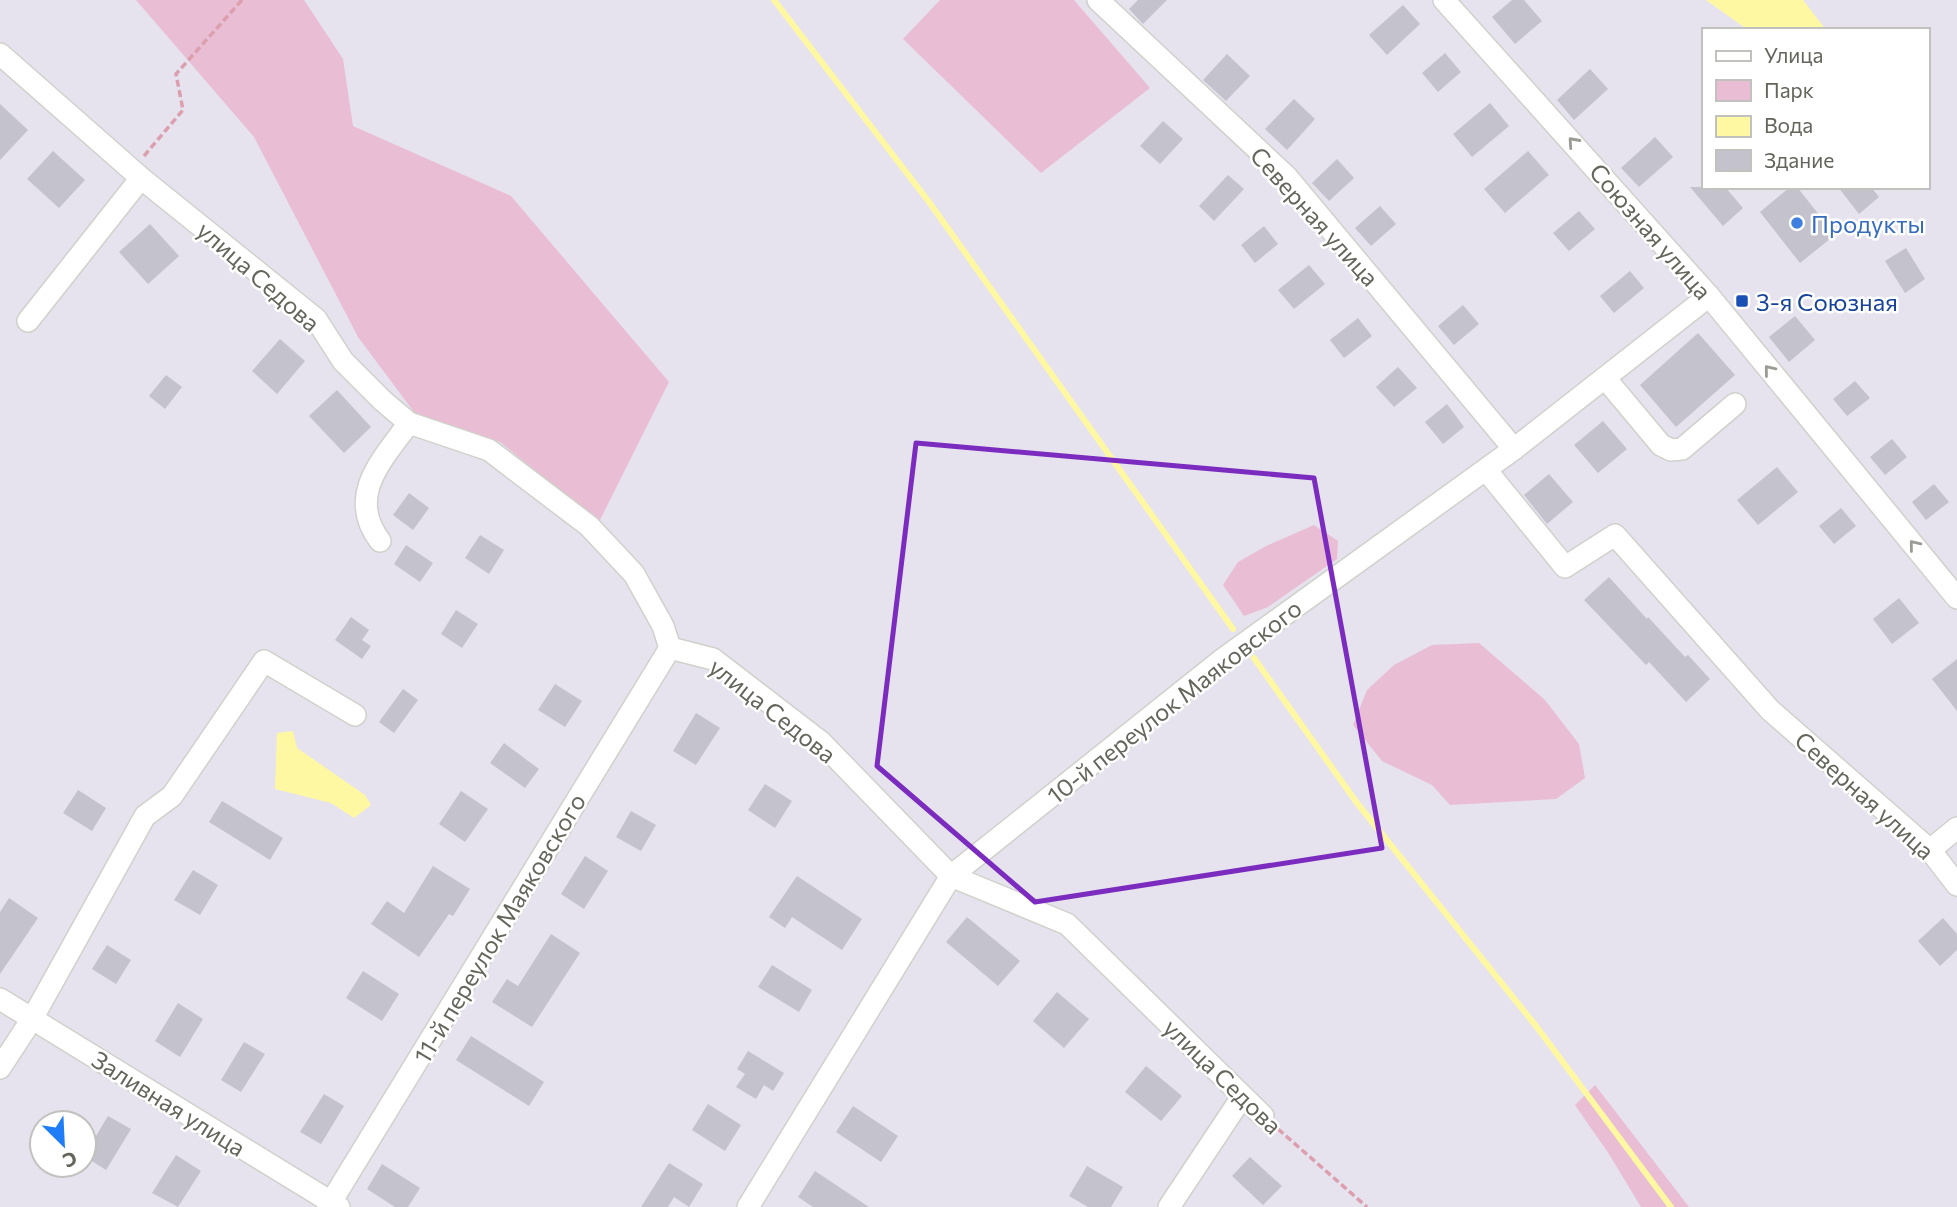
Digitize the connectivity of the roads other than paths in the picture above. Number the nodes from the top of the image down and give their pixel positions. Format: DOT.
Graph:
graph roads {
  1 [pos="1444,0"];
  2 [pos="1101,1"];
  3 [pos="0,54"];
  4 [pos="137,174"];
  5 [pos="1709,296"];
  6 [pos="28,321"];
  7 [pos="1605,378"];
  8 [pos="1735,404"];
  9 [pos="410,423"];
  10 [pos="1514,449"];
  11 [pos="1486,470"];
  12 [pos="380,541"];
  13 [pos="1957,598"];
  14 [pos="670,648"];
  15 [pos="355,715"];
  16 [pos="1957,828"];
  17 [pos="1930,850"];
  18 [pos="951,876"];
  19 [pos="1957,885"];
  20 [pos="0,999"];
  21 [pos="32,1019"];
  22 [pos="0,1068"];
  23 [pos="1242,1097"];
  24 [pos="1263,1116"];
  25 [pos="333,1205"];
  26 [pos="748,1207"];
  27 [pos="1169,1207"];
  5 -- 1 [label="street, Союзная улица, one-way"];
  2 -- 10 [label="street, Северная улица"];
  3 -- 4 [label="street, улица Седова"];
  4 -- 6 [label="street"];
  4 -- 9 [label="street, улица Седова"];
  5 -- 7 [label="street, 10-й переулок Маяковского"];
  13 -- 5 [label="street, Союзная улица, one-way"];
  7 -- 8 [label="street"];
  7 -- 10 [label="street, 10-й переулок Маяковского"];
  9 -- 12 [label="street"];
  9 -- 14 [label="street, улица Седова"];
  10 -- 11 [label="street, 10-й переулок Маяковского"];
  11 -- 17 [label="street, Северная улица"];
  11 -- 18 [label="street, 10-й переулок Маяковского"];
  14 -- 18 [label="street, улица Седова"];
  14 -- 25 [label="street, 11-й переулок Маяковского"];
  15 -- 21 [label="street"];
  16 -- 17 [label="street"];
  17 -- 19 [label="street, Северная улица"];
  18 -- 23 [label="street, улица Седова"];
  18 -- 26 [label="street, 10-й переулок Маяковского"];
  20 -- 21 [label="street, Заливная улица"];
  21 -- 22 [label="street"];
  21 -- 25 [label="street, Заливная улица"];
  23 -- 24 [label="street, улица Седова"];
  23 -- 27 [label="street"];
}
